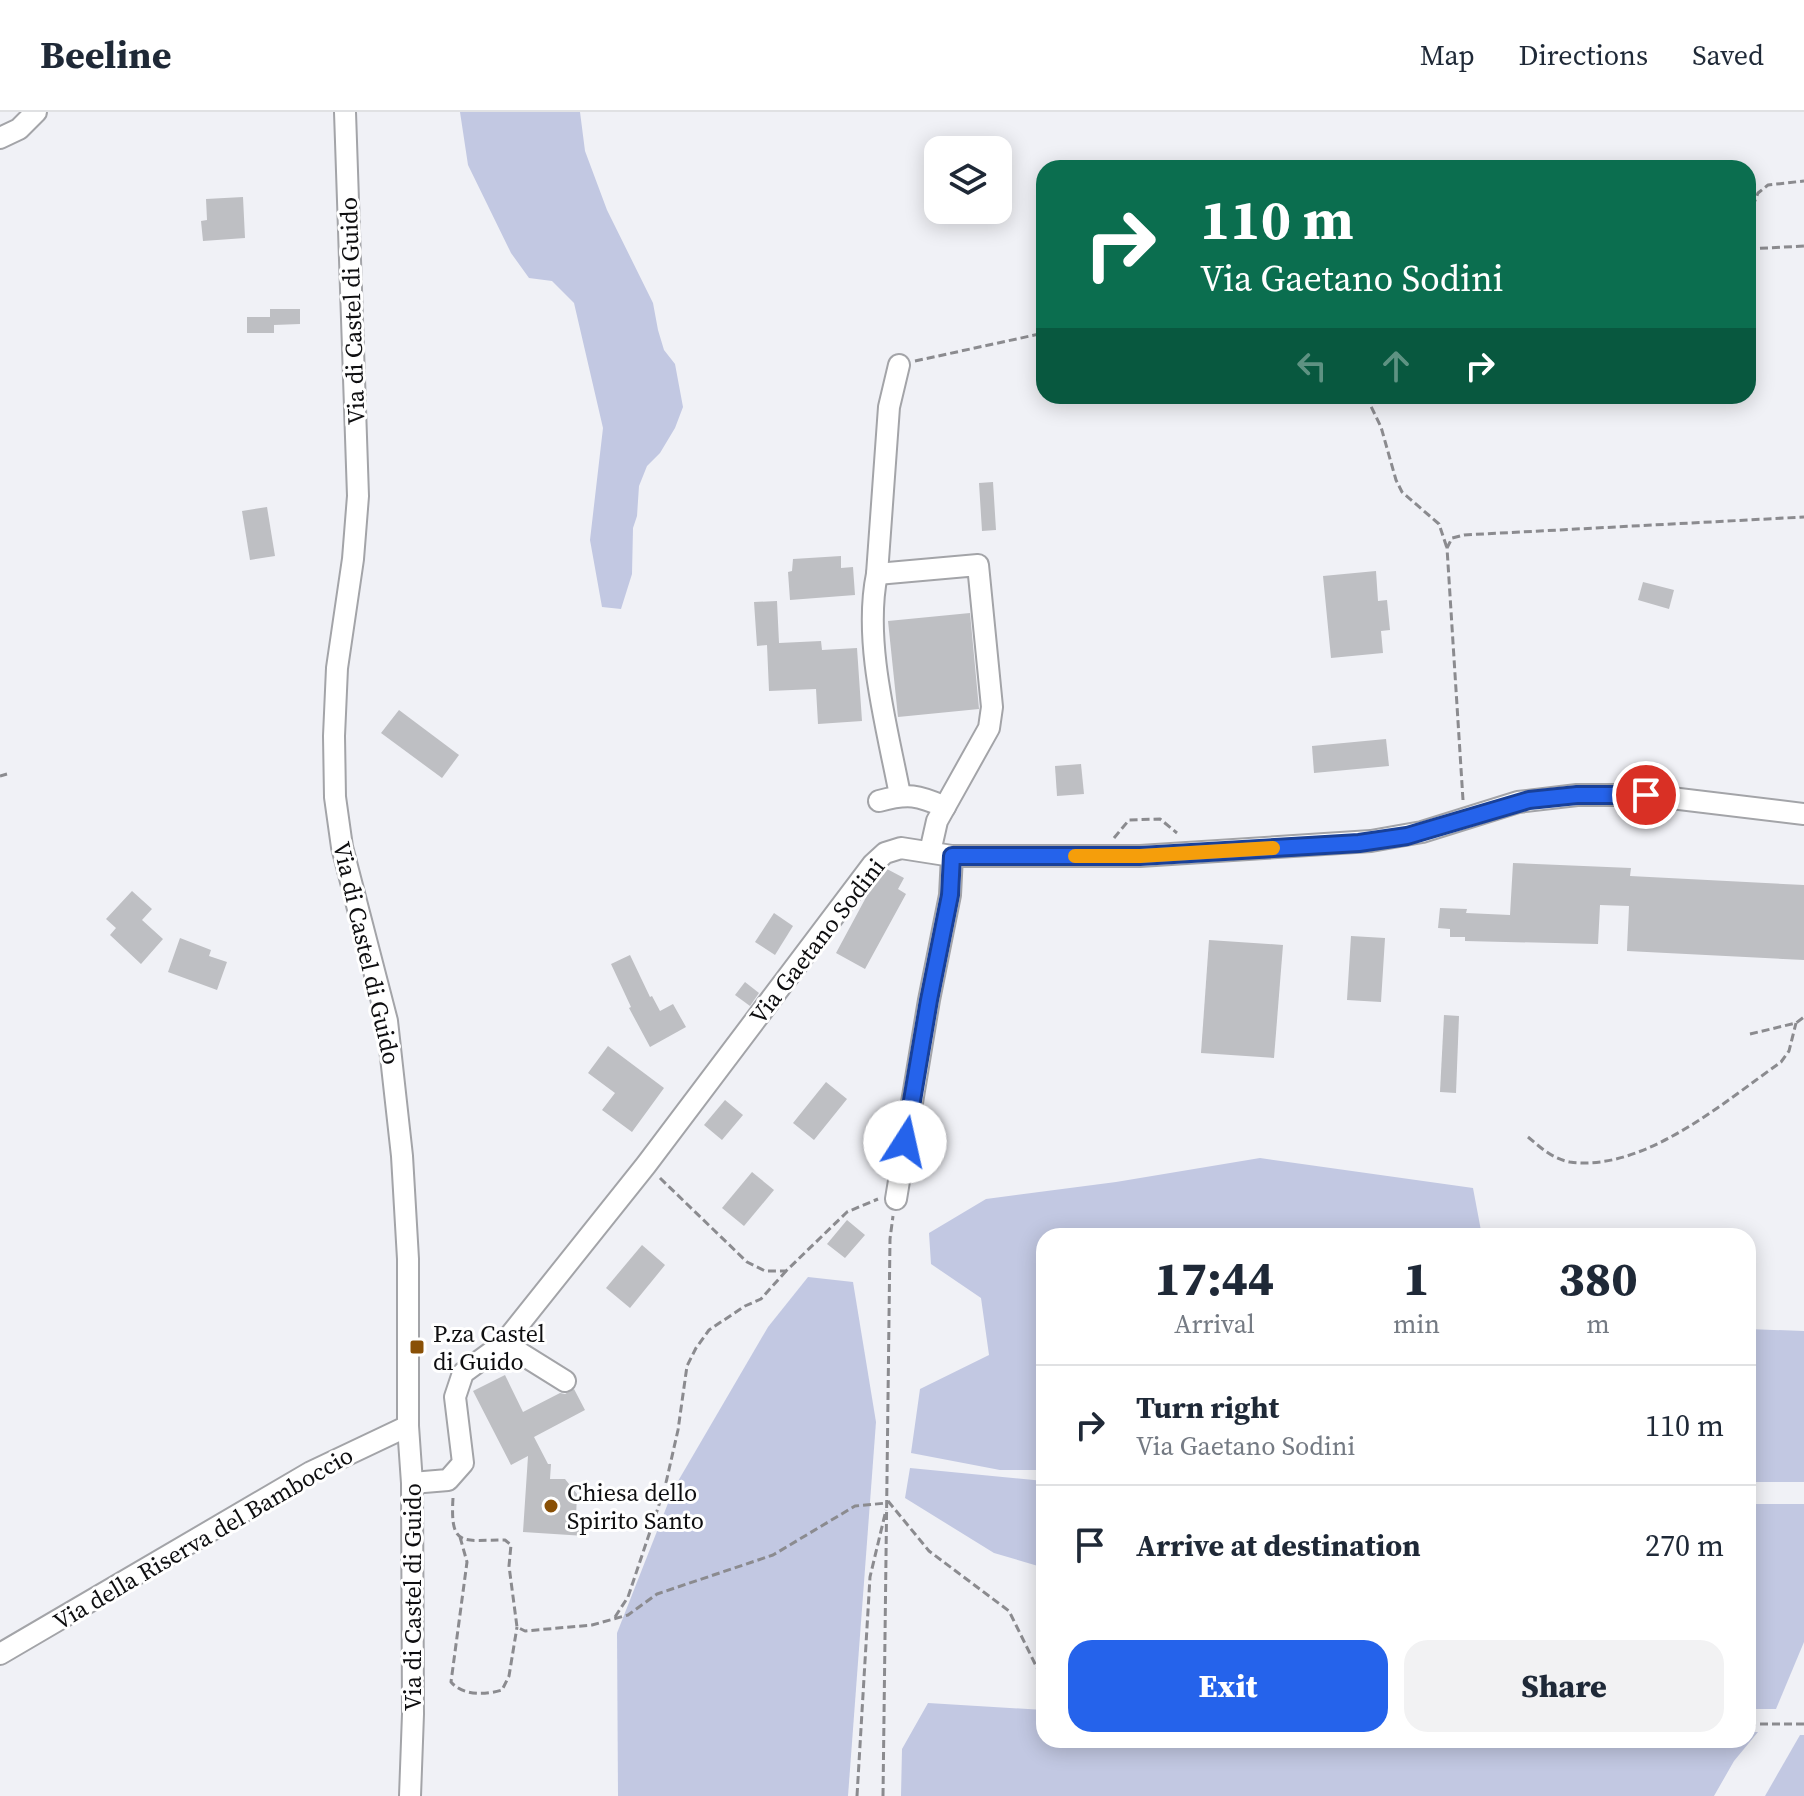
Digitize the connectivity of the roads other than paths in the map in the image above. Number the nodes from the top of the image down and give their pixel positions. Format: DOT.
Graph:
graph roads {
  1 [pos="36,112"];
  2 [pos="345,112"];
  3 [pos="0,138"];
  4 [pos="899,365"];
  5 [pos="877,574"];
  6 [pos="900,795"];
  7 [pos="879,801"];
  8 [pos="945,807"];
  9 [pos="1804,814"];
  10 [pos="930,852"];
  11 [pos="952,856"];
  12 [pos="896,1199"];
  13 [pos="504,1343"];
  14 [pos="565,1381"];
  15 [pos="408,1426"];
  16 [pos="412,1483"];
  17 [pos="0,1654"];
  18 [pos="410,1796"];
  1 -- 3 [label="street"];
  2 -- 15 [label="street, Via di Castel di Guido"];
  4 -- 5 [label="street"];
  5 -- 6 [label="street"];
  5 -- 8 [label="street"];
  6 -- 7 [label="street"];
  6 -- 8 [label="street"];
  8 -- 10 [label="street"];
  9 -- 11 [label="street, Via Gaetano Sodini"];
  10 -- 11 [label="street, Via Gaetano Sodini"];
  10 -- 13 [label="street, Via Gaetano Sodini"];
  11 -- 12 [label="street"];
  13 -- 14 [label="street"];
  13 -- 16 [label="street, Via Gaetano Sodini"];
  15 -- 16 [label="street, Via di Castel di Guido"];
  15 -- 17 [label="street, Via della Riserva del Bamboccio"];
  16 -- 18 [label="street, Via di Castel di Guido"];
}
